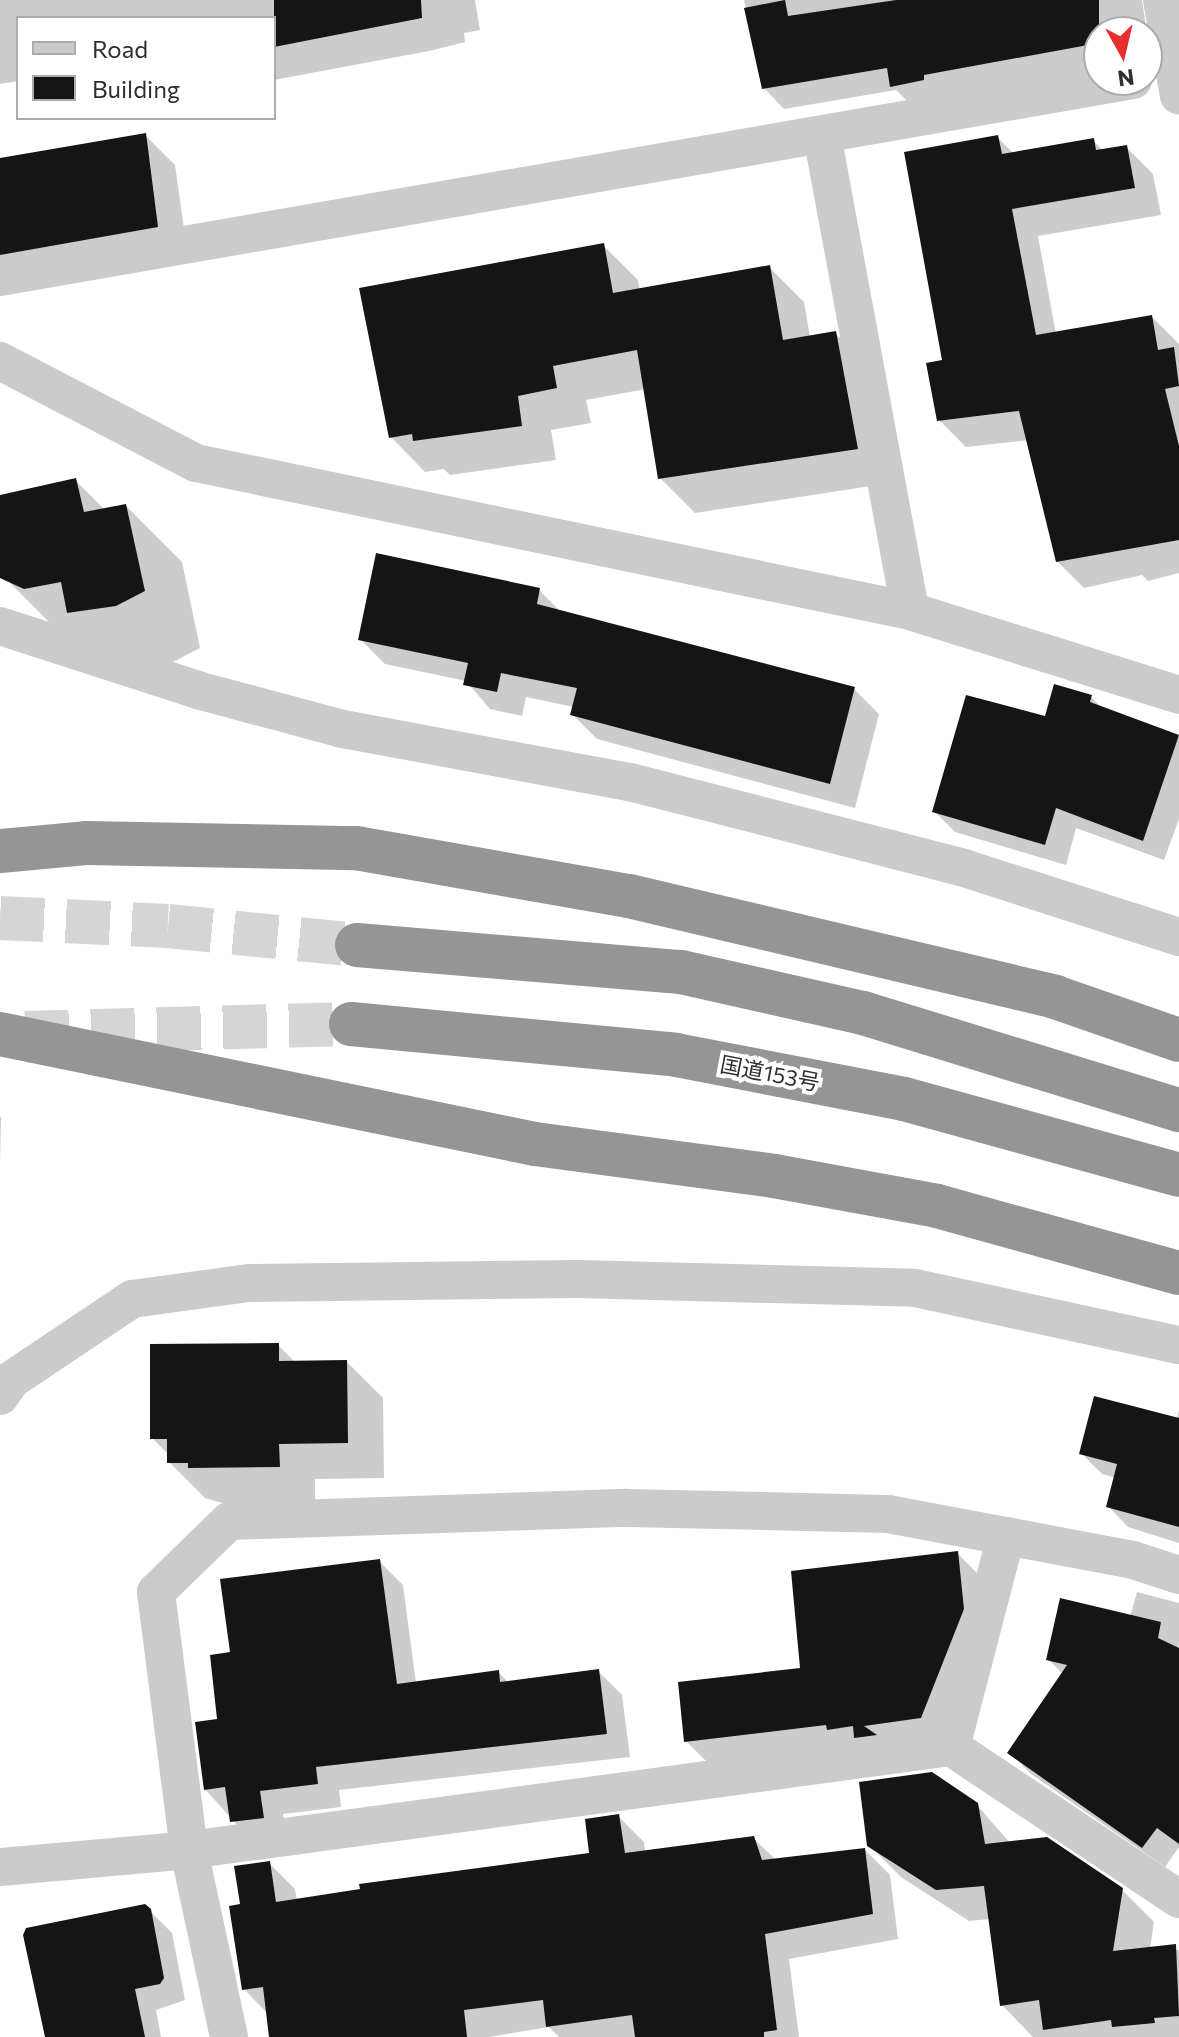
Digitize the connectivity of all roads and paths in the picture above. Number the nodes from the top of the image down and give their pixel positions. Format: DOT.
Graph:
graph roads {
  1 [pos="1162,0"];
  2 [pos="1167,82"];
  3 [pos="1083,89"];
  4 [pos="822,135"];
  5 [pos="0,277"];
  6 [pos="0,361"];
  7 [pos="910,611"];
  8 [pos="0,626"];
  9 [pos="1179,695"];
  10 [pos="0,851"];
  11 [pos="1179,937"];
  12 [pos="357,945"];
  13 [pos="351,1024"];
  14 [pos="0,1034"];
  15 [pos="1179,1040"];
  16 [pos="1179,1110"];
  17 [pos="1179,1175"];
  18 [pos="1179,1273"];
  19 [pos="1179,1345"];
  20 [pos="0,1396"];
  21 [pos="1006,1536"];
  22 [pos="1179,1575"];
  23 [pos="951,1747"];
  24 [pos="189,1850"];
  25 [pos="0,1867"];
  26 [pos="1179,1899"];
  27 [pos="229,2037"];
  1 -- 2 [label="street"];
  3 -- 4 [label="street"];
  4 -- 5 [label="street"];
  4 -- 7 [label="street"];
  6 -- 7 [label="street"];
  7 -- 9 [label="street"];
  8 -- 11 [label="street"];
  10 -- 15 [label="highway"];
  12 -- 16 [label="highway"];
  13 -- 17 [label="highway, 国道153号"];
  14 -- 18 [label="highway"];
  19 -- 20 [label="street"];
  21 -- 22 [label="street"];
  21 -- 23 [label="street"];
  21 -- 24 [label="street"];
  23 -- 24 [label="street"];
  23 -- 26 [label="street"];
  24 -- 25 [label="street"];
  24 -- 27 [label="street"];
}
